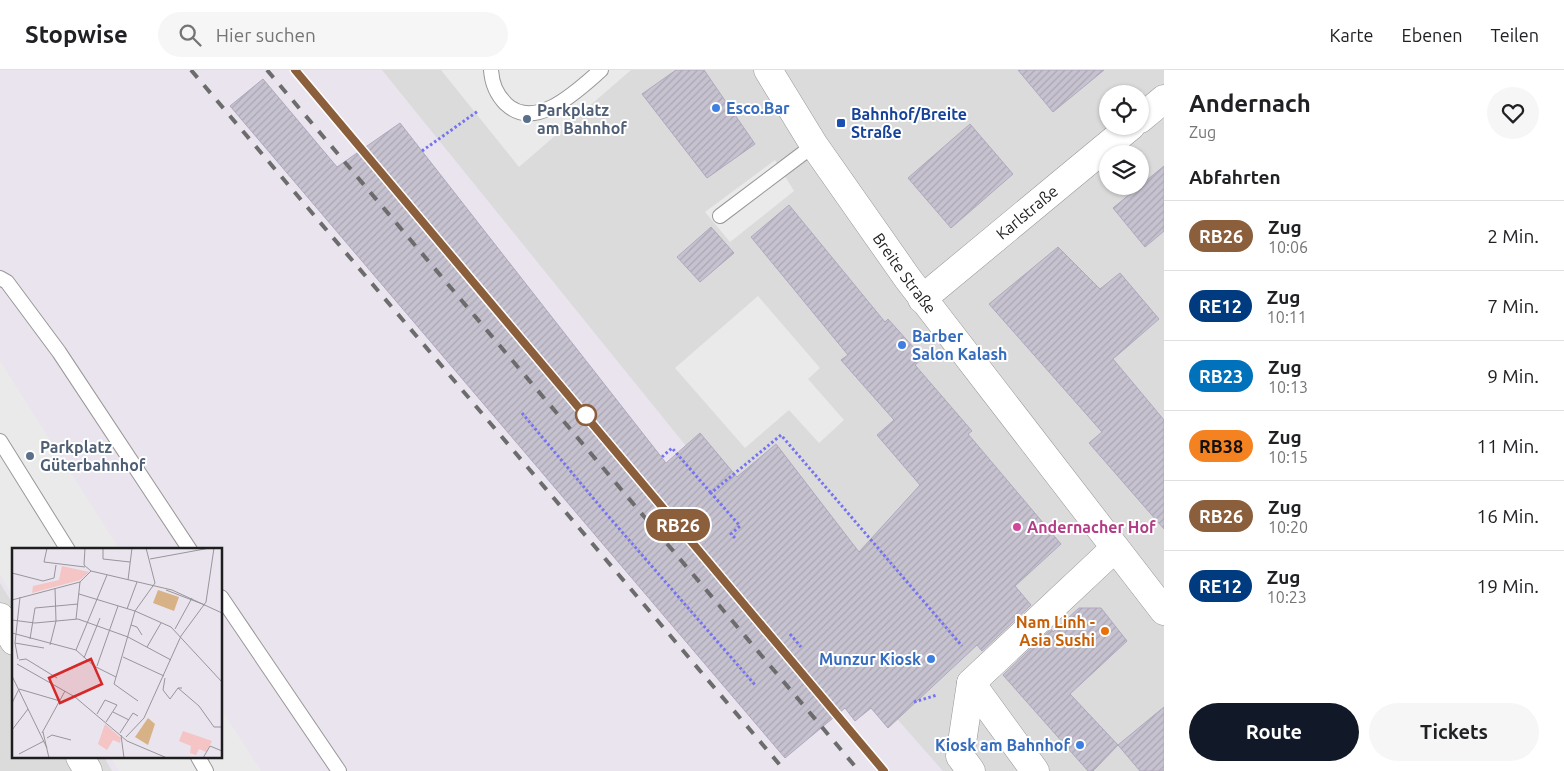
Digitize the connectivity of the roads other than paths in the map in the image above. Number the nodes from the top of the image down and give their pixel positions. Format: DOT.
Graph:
graph roads {
  1 [pos="491,70"];
  2 [pos="601,70"];
  3 [pos="768,70"];
  4 [pos="1150,116"];
  5 [pos="814,145"];
  6 [pos="720,216"];
  7 [pos="0,278"];
  8 [pos="922,299"];
  9 [pos="0,441"];
  10 [pos="67,548"];
  11 [pos="189,548"];
  12 [pos="1114,549"];
  13 [pos="222,599"];
  14 [pos="1164,612"];
  15 [pos="0,617"];
  16 [pos="12,638"];
  17 [pos="977,677"];
  18 [pos="81,758"];
  19 [pos="199,758"];
  20 [pos="88,771"];
  21 [pos="206,771"];
  22 [pos="339,771"];
  23 [pos="971,771"];
  24 [pos="1035,771"];
  1 -- 2 [label="lane"];
  3 -- 5 [label="street, Breite Straße"];
  4 -- 8 [label="street, Karlstraße"];
  5 -- 6 [label="lane"];
  5 -- 8 [label="street, Breite Straße"];
  7 -- 11 [label="lane"];
  8 -- 12 [label="street, Breite Straße"];
  9 -- 10 [label="lane"];
  12 -- 14 [label="street, Breite Straße"];
  12 -- 17 [label="street"];
  13 -- 22 [label="lane"];
  15 -- 16 [label="street"];
  17 -- 23 [label="street"];
  17 -- 24 [label="street"];
  18 -- 20 [label="street"];
  19 -- 21 [label="lane"];
}
